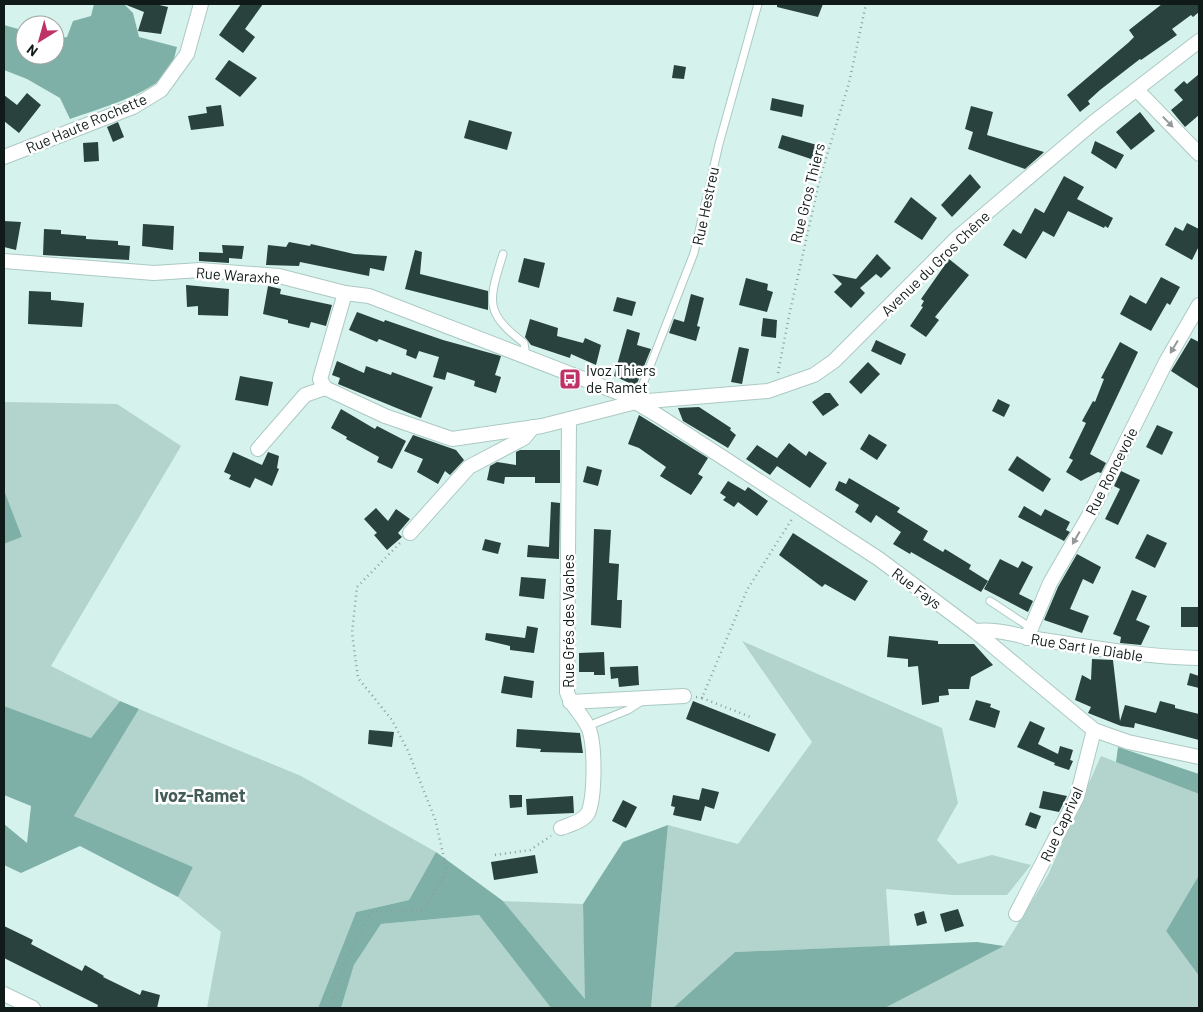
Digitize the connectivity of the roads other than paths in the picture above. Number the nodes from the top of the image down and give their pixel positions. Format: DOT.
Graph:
graph roads {
  1 [pos="201,4"];
  2 [pos="758,4"];
  3 [pos="1199,41"];
  4 [pos="1137,90"];
  5 [pos="1199,154"];
  6 [pos="4,158"];
  7 [pos="502,254"];
  8 [pos="4,261"];
  9 [pos="345,293"];
  10 [pos="1199,305"];
  11 [pos="523,356"];
  12 [pos="325,388"];
  13 [pos="636,402"];
  14 [pos="569,420"];
  15 [pos="533,427"];
  16 [pos="258,449"];
  17 [pos="410,533"];
  18 [pos="990,600"];
  19 [pos="975,631"];
  20 [pos="1029,633"];
  21 [pos="1199,658"];
  22 [pos="684,696"];
  23 [pos="645,699"];
  24 [pos="570,702"];
  25 [pos="588,726"];
  26 [pos="1094,730"];
  27 [pos="1199,757"];
  28 [pos="561,828"];
  29 [pos="1016,914"];
  30 [pos="4,994"];
  31 [pos="33,1008"];
  1 -- 6 [label="street, Rue Haute Rochette"];
  2 -- 13 [label="lane, Rue Hestreu"];
  3 -- 4 [label="street, Avenue du Gros Chêne"];
  4 -- 5 [label="street, one-way"];
  4 -- 13 [label="street, Avenue du Gros Chêne"];
  7 -- 11 [label="lane"];
  8 -- 9 [label="street, Rue Waraxhe"];
  9 -- 11 [label="street, Rue Waraxhe"];
  9 -- 12 [label="street"];
  10 -- 20 [label="street, Rue Roncevoie, one-way"];
  11 -- 13 [label="street, Rue Waraxhe"];
  12 -- 15 [label="street, Avenue du Gros Chêne"];
  12 -- 16 [label="street"];
  13 -- 14 [label="street, Avenue du Gros Chêne"];
  13 -- 19 [label="street, Rue Fays"];
  14 -- 15 [label="street, Avenue du Gros Chêne"];
  14 -- 24 [label="street, Rue Grés des Vaches"];
  15 -- 17 [label="street"];
  18 -- 20 [label="lane"];
  19 -- 20 [label="street, Rue Sart le Diable"];
  19 -- 26 [label="street, Rue Fays"];
  20 -- 21 [label="street, Rue Sart le Diable"];
  22 -- 23 [label="street"];
  23 -- 24 [label="street"];
  23 -- 25 [label="lane"];
  24 -- 25 [label="street, Rue Grés des Vaches"];
  25 -- 28 [label="street, Rue Grés des Vaches"];
  26 -- 27 [label="street, Rue Fays"];
  26 -- 29 [label="street, Rue Caprival"];
  30 -- 31 [label="street"];
}
